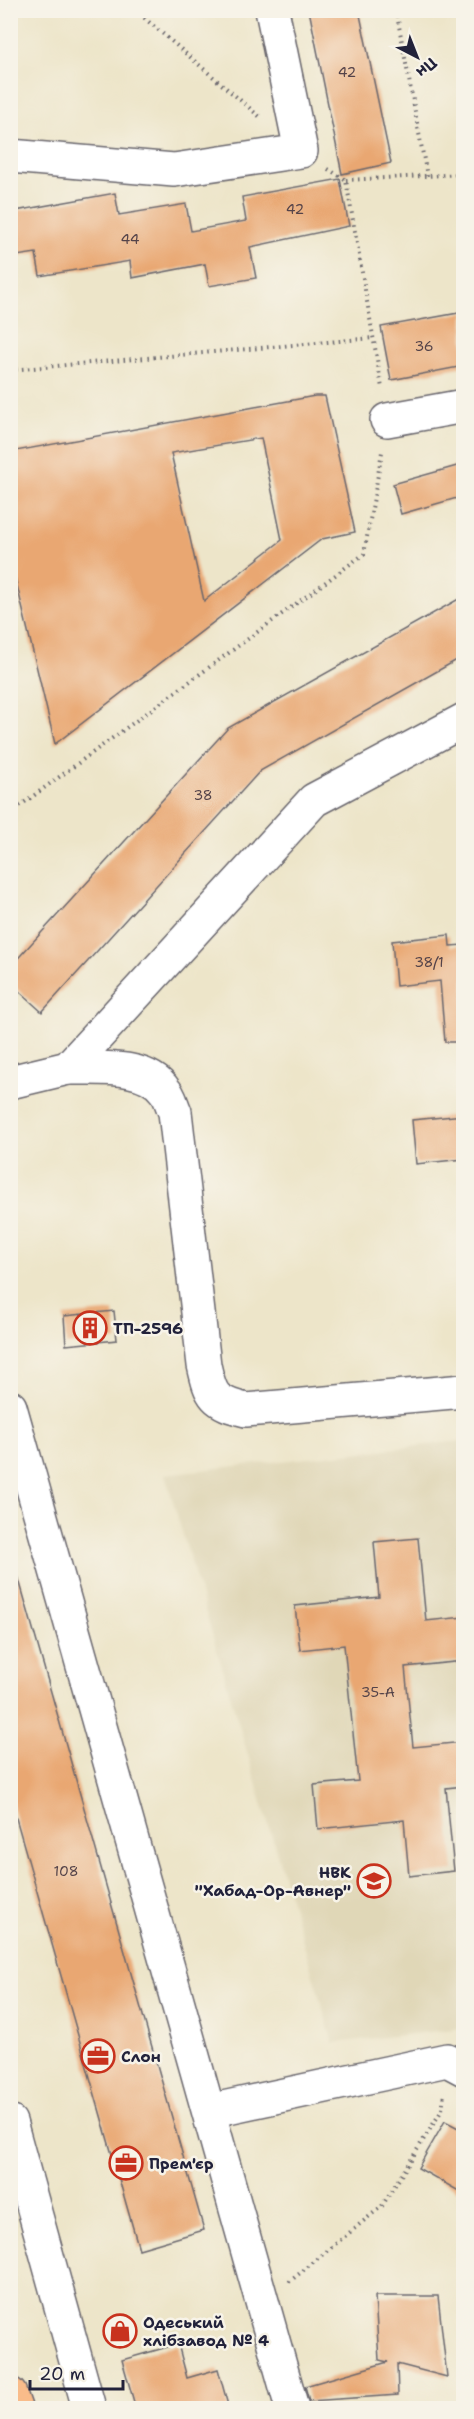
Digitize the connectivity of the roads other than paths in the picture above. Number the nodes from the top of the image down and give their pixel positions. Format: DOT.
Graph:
graph roads {
  1 [pos="272,10"];
  2 [pos="10,156"];
  3 [pos="464,406"];
  4 [pos="387,420"];
  5 [pos="464,720"];
  6 [pos="68,1068"];
  7 [pos="10,1082"];
  8 [pos="464,1391"];
  9 [pos="10,1407"];
  10 [pos="455,2065"];
  11 [pos="209,2111"];
  12 [pos="10,2122"];
  13 [pos="10,2394"];
  14 [pos="15,2409"];
  15 [pos="88,2409"];
  16 [pos="292,2409"];
  1 -- 2 [label="street"];
  3 -- 4 [label="street"];
  5 -- 6 [label="street"];
  6 -- 7 [label="street"];
  6 -- 8 [label="street"];
  9 -- 11 [label="street"];
  10 -- 11 [label="street"];
  11 -- 16 [label="street"];
  12 -- 15 [label="street"];
  13 -- 14 [label="main road"];
}
